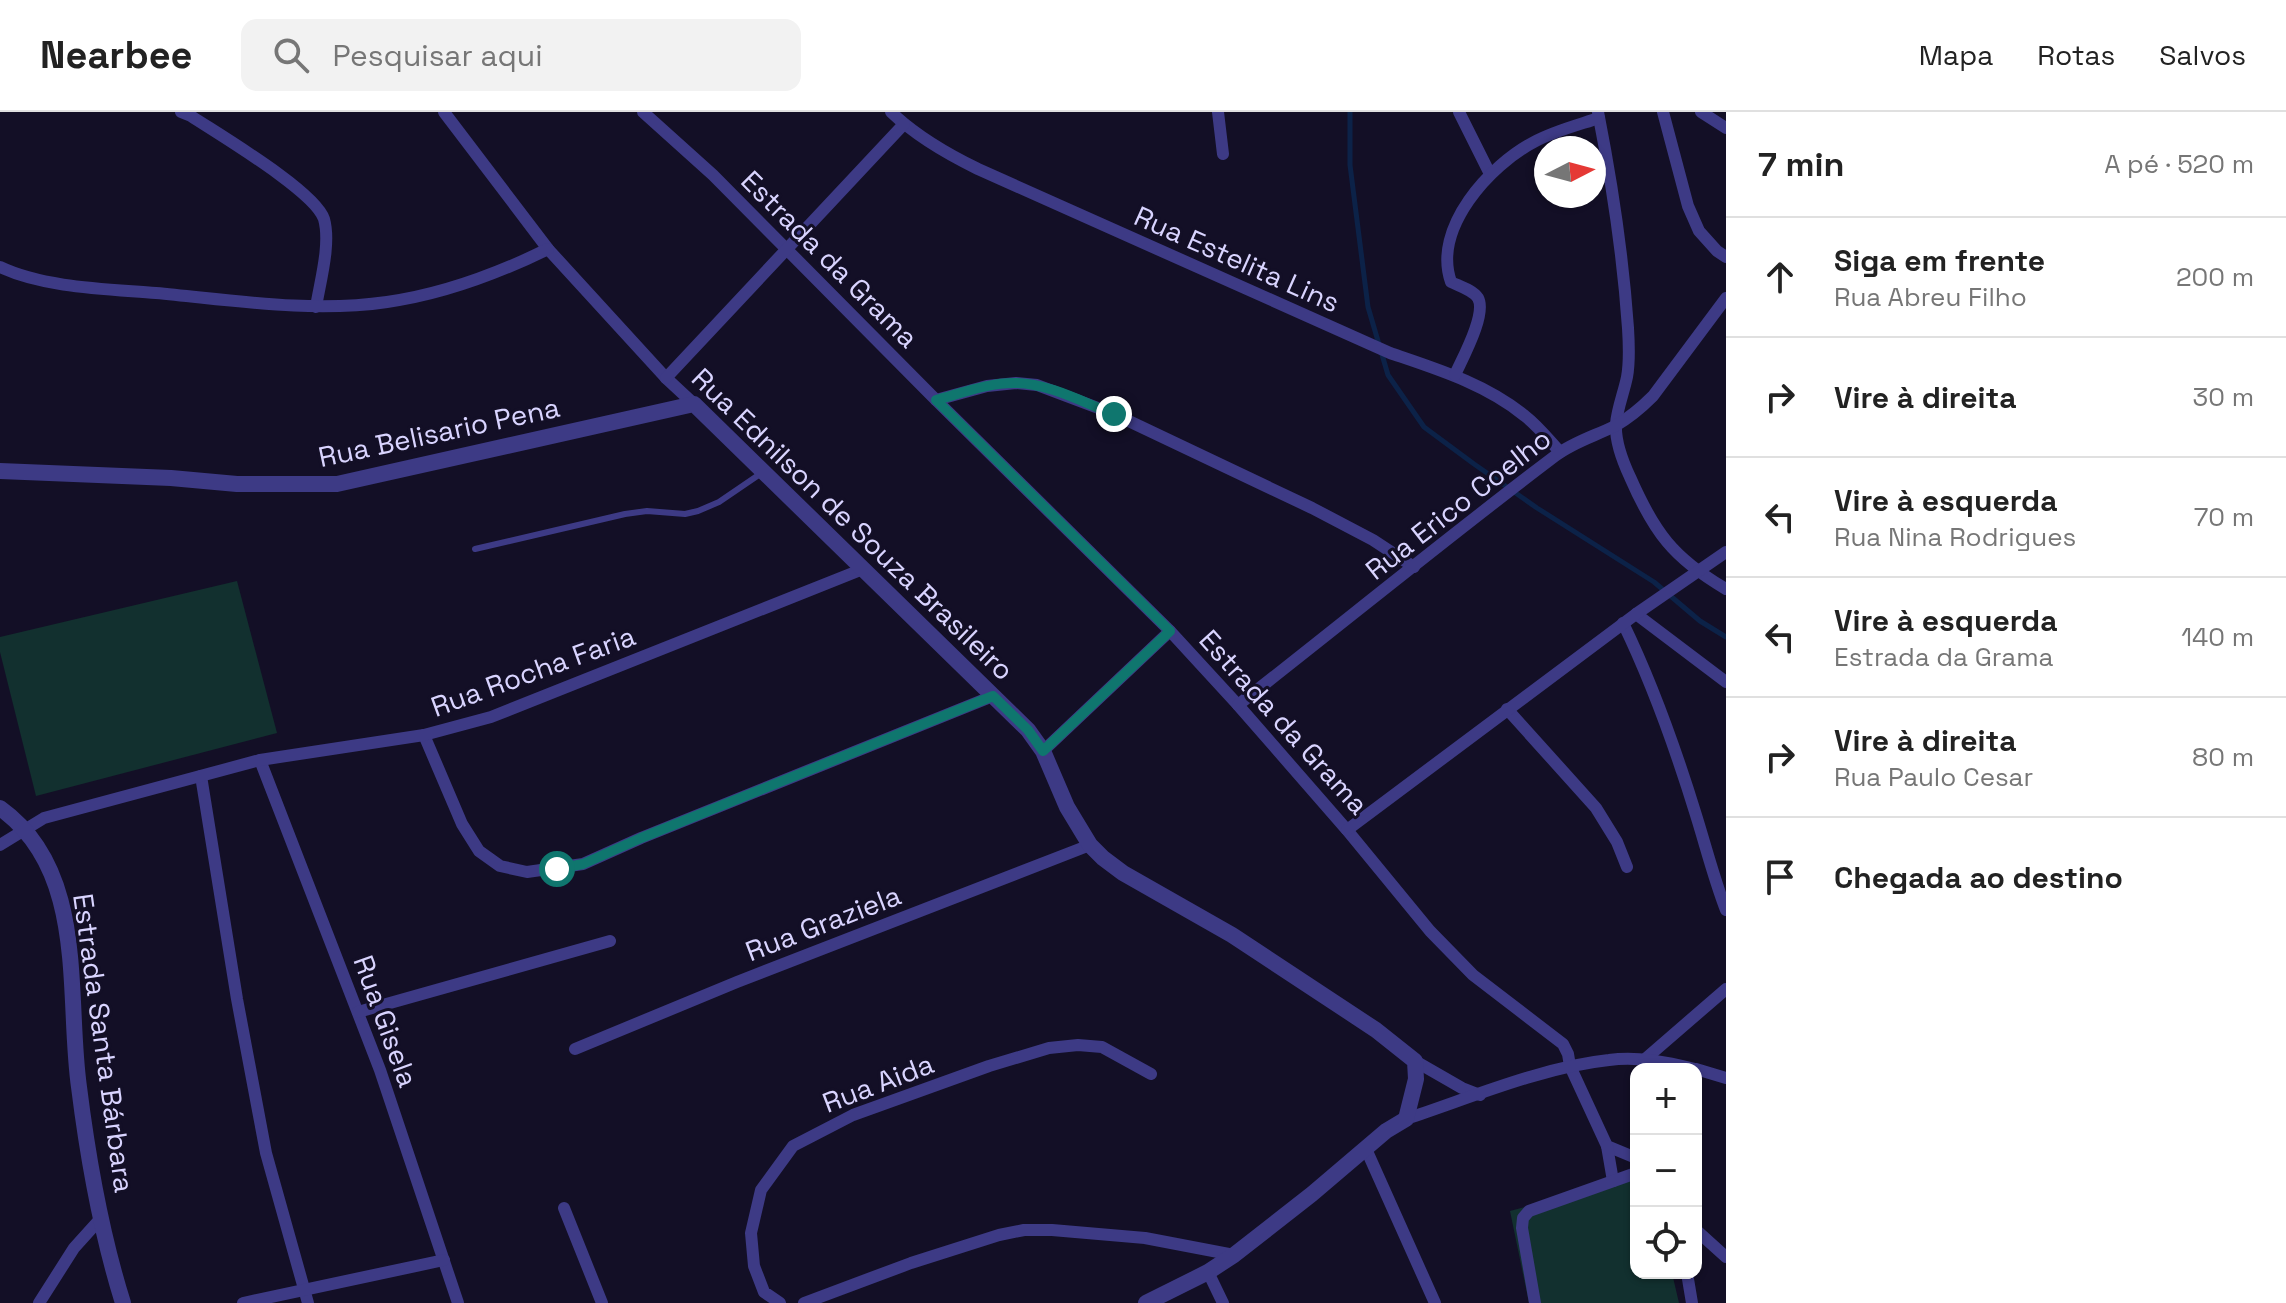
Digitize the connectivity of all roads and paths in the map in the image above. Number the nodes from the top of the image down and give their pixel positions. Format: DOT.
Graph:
graph roads {
  1 [pos="181,112"];
  2 [pos="444,112"];
  3 [pos="643,112"];
  4 [pos="891,112"];
  5 [pos="1218,112"];
  6 [pos="1459,112"];
  7 [pos="1663,112"];
  8 [pos="1701,112"];
  9 [pos="1598,115"];
  10 [pos="904,124"];
  11 [pos="1726,128"];
  12 [pos="1223,154"];
  13 [pos="1490,174"];
  14 [pos="548,249"];
  15 [pos="786,250"];
  16 [pos="1726,257"];
  17 [pos="0,267"];
  18 [pos="1726,298"];
  19 [pos="316,307"];
  20 [pos="1455,375"];
  21 [pos="666,378"];
  22 [pos="936,400"];
  23 [pos="694,404"];
  24 [pos="1616,426"];
  25 [pos="1560,452"];
  26 [pos="0,471"];
  27 [pos="764,471"];
  28 [pos="475,549"];
  29 [pos="1726,552"];
  30 [pos="1414,567"];
  31 [pos="863,569"];
  32 [pos="1698,573"];
  33 [pos="1726,589"];
  34 [pos="1636,614"];
  35 [pos="1623,623"];
  36 [pos="1170,631"];
  37 [pos="1726,682"];
  38 [pos="993,696"];
  39 [pos="1238,705"];
  40 [pos="1507,709"];
  41 [pos="424,735"];
  42 [pos="1043,751"];
  43 [pos="260,760"];
  44 [pos="201,776"];
  45 [pos="0,808"];
  46 [pos="1347,830"];
  47 [pos="25,831"];
  48 [pos="0,845"];
  49 [pos="1090,845"];
  50 [pos="1627,867"];
  51 [pos="1726,910"];
  52 [pos="610,941"];
  53 [pos="1726,989"];
  54 [pos="358,1012"];
  55 [pos="575,1049"];
  56 [pos="1644,1060"];
  57 [pos="1415,1061"];
  58 [pos="1670,1063"];
  59 [pos="1570,1066"];
  60 [pos="1702,1070"];
  61 [pos="1151,1074"];
  62 [pos="1725,1076"];
  63 [pos="1480,1095"];
  64 [pos="1406,1119"];
  65 [pos="1607,1146"];
  66 [pos="1366,1149"];
  67 [pos="1630,1156"];
  68 [pos="1630,1175"];
  69 [pos="1613,1181"];
  70 [pos="564,1208"];
  71 [pos="102,1217"];
  72 [pos="1702,1235"];
  73 [pos="1234,1255"];
  74 [pos="1726,1257"];
  75 [pos="444,1260"];
  76 [pos="1208,1272"];
  77 [pos="1688,1279"];
  78 [pos="306,1297"];
  79 [pos="39,1303"];
  80 [pos="123,1303"];
  81 [pos="243,1303"];
  82 [pos="458,1303"];
  83 [pos="602,1303"];
  84 [pos="780,1303"];
  85 [pos="804,1303"];
  86 [pos="1146,1303"];
  87 [pos="1223,1303"];
  88 [pos="1435,1303"];
  89 [pos="1535,1303"];
  90 [pos="1692,1303"];
  1 -- 19 [label="street"];
  2 -- 14 [label="street, Rua Ednilson de Souza Brasileiro"];
  3 -- 15 [label="street, Estrada da Grama"];
  4 -- 10 [label="street, Rua Estelita Lins"];
  5 -- 12 [label="street"];
  6 -- 13 [label="street"];
  7 -- 16 [label="street"];
  8 -- 11 [label="street"];
  9 -- 13 [label="street"];
  9 -- 24 [label="street"];
  10 -- 15 [label="street"];
  10 -- 20 [label="street, Rua Estelita Lins"];
  13 -- 20 [label="street"];
  14 -- 19 [label="street"];
  14 -- 21 [label="street, Rua Ednilson de Souza Brasileiro"];
  15 -- 21 [label="street"];
  15 -- 22 [label="street, Estrada da Grama"];
  17 -- 19 [label="street"];
  18 -- 24 [label="street, Rua Erico Coelho"];
  20 -- 25 [label="street, Rua Estelita Lins"];
  21 -- 23 [label="street, Rua Ednilson de Souza Brasileiro"];
  22 -- 30 [label="street"];
  22 -- 36 [label="street, Estrada da Grama"];
  23 -- 26 [label="street, Rua Belisario Pena"];
  23 -- 27 [label="street, Rua Ednilson de Souza Brasileiro"];
  24 -- 25 [label="street, Rua Erico Coelho"];
  24 -- 32 [label="street"];
  25 -- 30 [label="street, Rua Erico Coelho"];
  27 -- 28 [label="lane"];
  27 -- 31 [label="street, Rua Ednilson de Souza Brasileiro"];
  29 -- 32 [label="street"];
  30 -- 39 [label="street, Rua Erico Coelho"];
  31 -- 38 [label="street, Rua Ednilson de Souza Brasileiro"];
  31 -- 41 [label="street, Rua Rocha Faria"];
  32 -- 33 [label="street"];
  32 -- 34 [label="street"];
  34 -- 35 [label="street"];
  34 -- 37 [label="street"];
  35 -- 40 [label="street"];
  35 -- 51 [label="street"];
  36 -- 39 [label="street, Estrada da Grama"];
  36 -- 42 [label="street"];
  38 -- 41 [label="street"];
  38 -- 42 [label="street, Rua Ednilson de Souza Brasileiro"];
  39 -- 46 [label="street, Estrada da Grama"];
  40 -- 46 [label="street"];
  40 -- 50 [label="street"];
  41 -- 43 [label="street, Rua Rocha Faria"];
  42 -- 49 [label="street, Rua Ednilson de Souza Brasileiro"];
  43 -- 44 [label="street, Rua Rocha Faria"];
  43 -- 54 [label="street, Rua Gisela"];
  44 -- 47 [label="street, Rua Rocha Faria"];
  44 -- 78 [label="street"];
  45 -- 47 [label="street, Estrada Santa Bárbara"];
  46 -- 59 [label="street, Estrada da Grama"];
  47 -- 48 [label="street, Rua Rocha Faria"];
  47 -- 71 [label="street, Estrada Santa Bárbara"];
  49 -- 55 [label="street, Rua Graziela"];
  49 -- 57 [label="street, Rua Ednilson de Souza Brasileiro"];
  52 -- 54 [label="street"];
  53 -- 56 [label="street"];
  54 -- 75 [label="street, Rua Gisela"];
  56 -- 58 [label="street"];
  56 -- 59 [label="street"];
  57 -- 63 [label="street"];
  57 -- 64 [label="street"];
  59 -- 63 [label="street"];
  59 -- 65 [label="street, Estrada da Grama"];
  60 -- 62 [label="street"];
  61 -- 84 [label="street, Rua Aida"];
  63 -- 64 [label="street"];
  64 -- 66 [label="street"];
  65 -- 67 [label="street"];
  65 -- 69 [label="street, Estrada da Grama"];
  66 -- 73 [label="street"];
  66 -- 88 [label="street"];
  68 -- 69 [label="street"];
  69 -- 89 [label="street"];
  70 -- 83 [label="street"];
  71 -- 79 [label="street"];
  71 -- 80 [label="street, Estrada Santa Bárbara"];
  72 -- 74 [label="street"];
  73 -- 76 [label="street"];
  73 -- 85 [label="street"];
  75 -- 78 [label="street"];
  75 -- 82 [label="street, Rua Gisela"];
  76 -- 86 [label="street"];
  76 -- 87 [label="street"];
  77 -- 90 [label="street"];
  78 -- 81 [label="street"];
}
